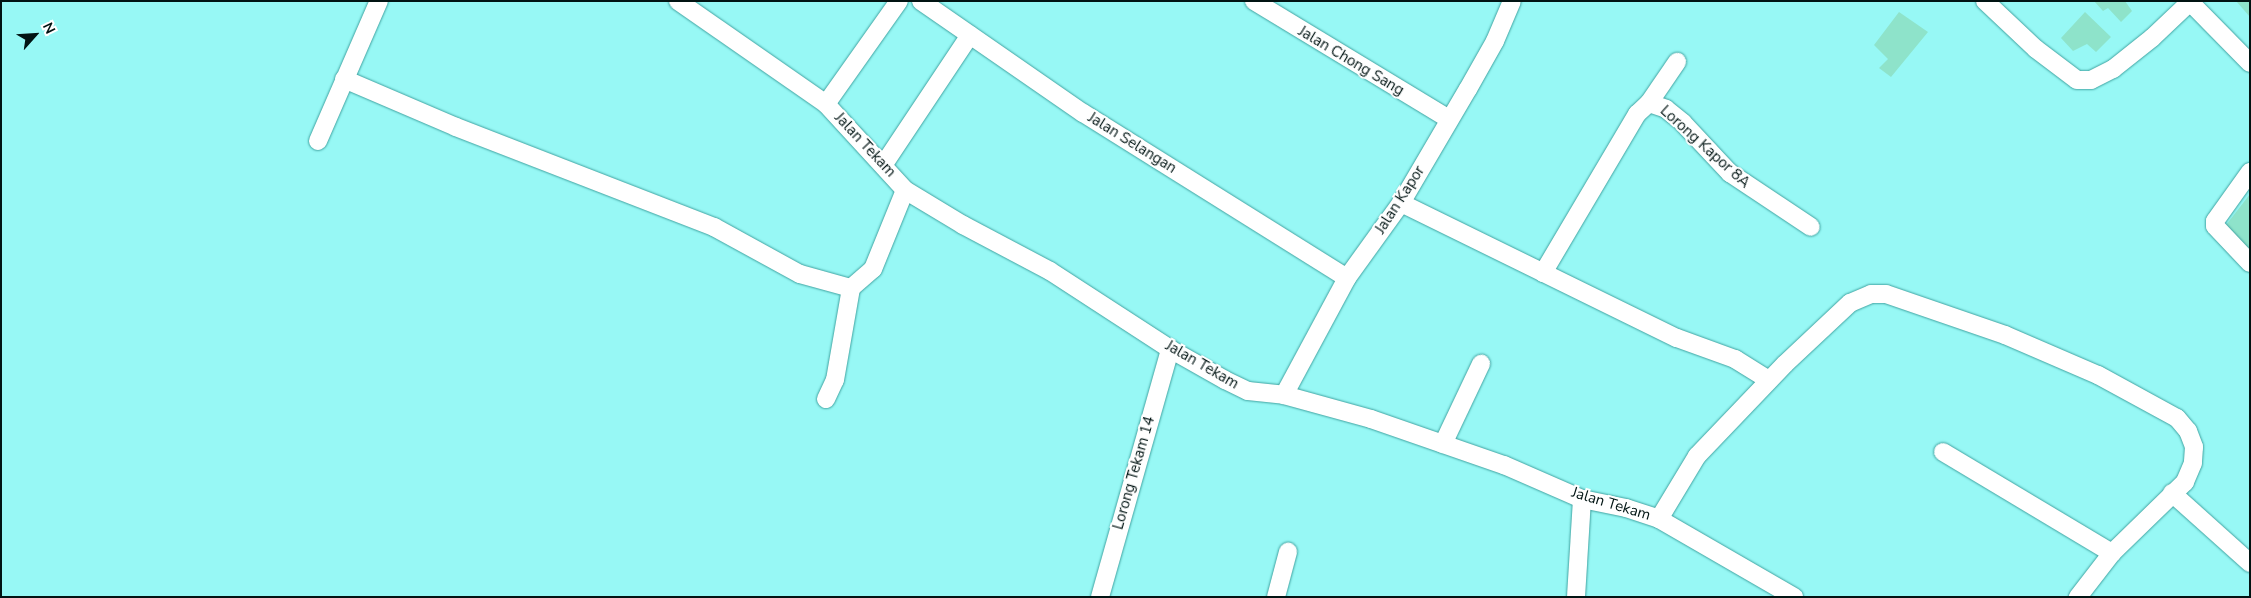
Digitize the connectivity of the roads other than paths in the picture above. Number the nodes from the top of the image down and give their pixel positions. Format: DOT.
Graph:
graph roads {
  1 [pos="379,1"];
  2 [pos="678,1"];
  3 [pos="899,1"];
  4 [pos="921,1"];
  5 [pos="1254,1"];
  6 [pos="1512,1"];
  7 [pos="1985,1"];
  8 [pos="2189,2"];
  9 [pos="970,36"];
  10 [pos="1677,62"];
  11 [pos="2250,63"];
  12 [pos="344,79"];
  13 [pos="1649,103"];
  14 [pos="826,104"];
  15 [pos="1449,119"];
  16 [pos="318,141"];
  17 [pos="884,164"];
  18 [pos="2250,172"];
  19 [pos="906,190"];
  20 [pos="1401,203"];
  21 [pos="1811,227"];
  22 [pos="2250,263"];
  23 [pos="1543,273"];
  24 [pos="1347,278"];
  25 [pos="851,288"];
  26 [pos="1170,349"];
  27 [pos="1481,364"];
  28 [pos="1769,380"];
  29 [pos="1284,395"];
  30 [pos="826,399"];
  31 [pos="1443,444"];
  32 [pos="1943,452"];
  33 [pos="2172,493"];
  34 [pos="1582,499"];
  35 [pos="1659,519"];
  36 [pos="1288,552"];
  37 [pos="2112,554"];
  38 [pos="2250,563"];
  39 [pos="1100,597"];
  40 [pos="1276,597"];
  41 [pos="1576,597"];
  42 [pos="1794,597"];
  43 [pos="2078,597"];
  1 -- 12 [label="street"];
  2 -- 14 [label="street, Jalan Tekam"];
  3 -- 14 [label="street"];
  4 -- 9 [label="street, Jalan Selangan"];
  5 -- 15 [label="street, Jalan Chong Sang"];
  6 -- 15 [label="street, Jalan Kapor"];
  7 -- 8 [label="street"];
  8 -- 11 [label="street"];
  9 -- 17 [label="street"];
  9 -- 24 [label="street, Jalan Selangan"];
  10 -- 13 [label="street, Lorong Kapor 8A"];
  12 -- 16 [label="street"];
  12 -- 25 [label="street"];
  13 -- 21 [label="street, Lorong Kapor 8A"];
  13 -- 23 [label="street, Lorong Kapor 8A"];
  14 -- 17 [label="street, Jalan Tekam"];
  15 -- 20 [label="street, Jalan Kapor"];
  17 -- 19 [label="street, Jalan Tekam"];
  18 -- 22 [label="street"];
  19 -- 25 [label="street"];
  19 -- 26 [label="street, Jalan Tekam"];
  20 -- 23 [label="street"];
  20 -- 24 [label="street, Jalan Kapor"];
  23 -- 28 [label="street"];
  24 -- 29 [label="street, Jalan Kapor"];
  25 -- 30 [label="street"];
  26 -- 29 [label="street, Jalan Tekam"];
  26 -- 39 [label="street, Lorong Tekam 14"];
  27 -- 31 [label="street"];
  28 -- 33 [label="street"];
  28 -- 35 [label="street"];
  29 -- 31 [label="street, Jalan Tekam"];
  31 -- 34 [label="street, Jalan Tekam"];
  32 -- 37 [label="street"];
  33 -- 37 [label="street"];
  33 -- 38 [label="street"];
  34 -- 35 [label="street, Jalan Tekam"];
  34 -- 41 [label="street"];
  35 -- 42 [label="street, Jalan Tekam"];
  36 -- 40 [label="street"];
  37 -- 43 [label="street"];
}
